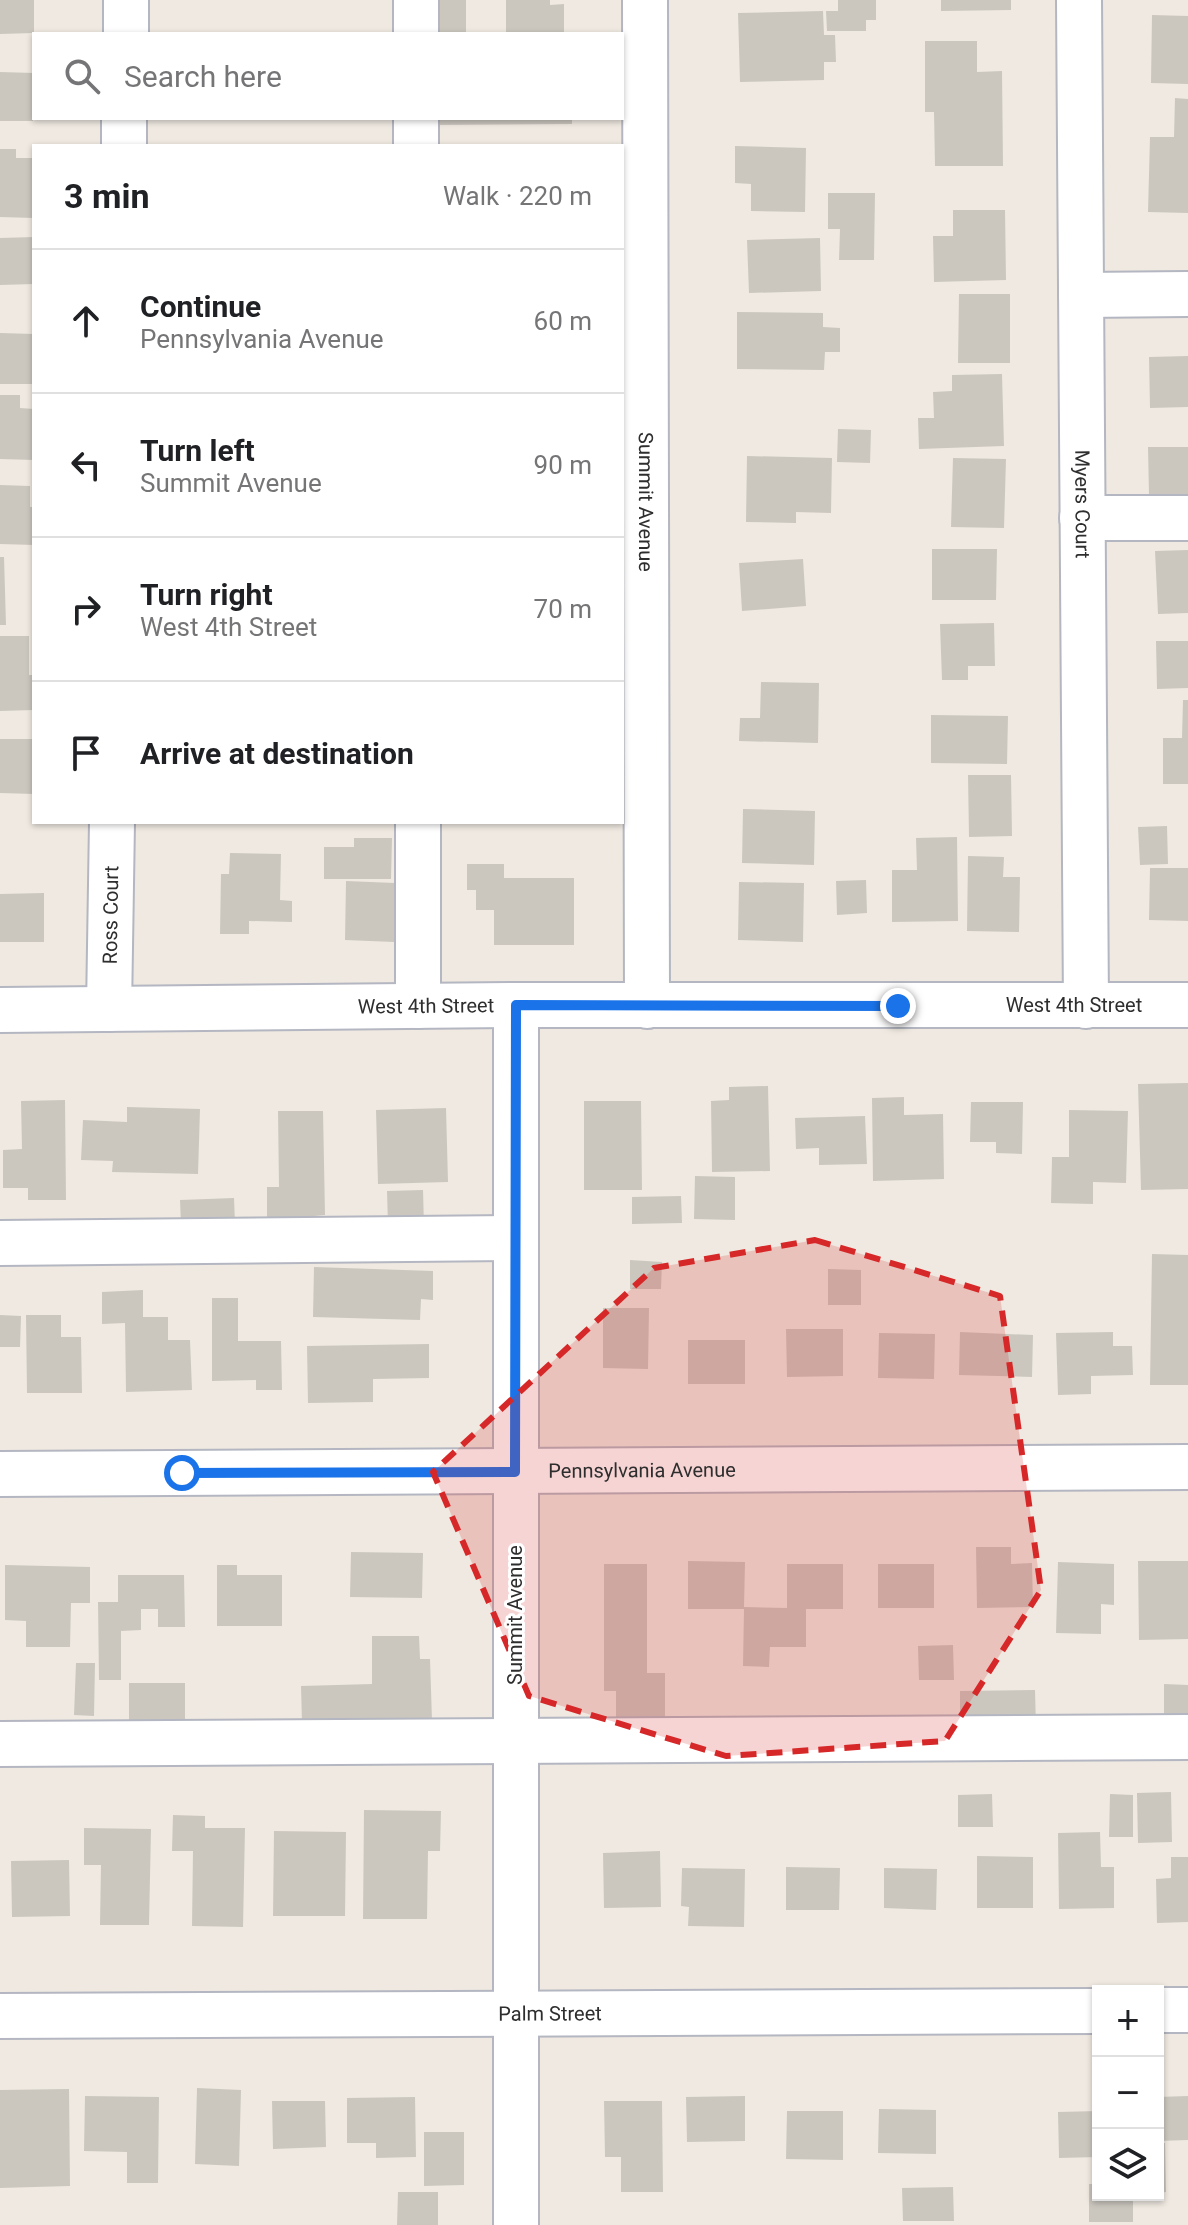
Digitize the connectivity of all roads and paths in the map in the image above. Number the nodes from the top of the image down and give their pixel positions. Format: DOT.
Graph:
graph roads {
  1 [pos="126,0"];
  2 [pos="416,0"];
  3 [pos="645,0"];
  4 [pos="1079,0"];
  5 [pos="126,32"];
  6 [pos="416,32"];
  7 [pos="124,120"];
  8 [pos="416,120"];
  9 [pos="124,144"];
  10 [pos="416,144"];
  11 [pos="1188,294"];
  12 [pos="1081,295"];
  13 [pos="1082,518"];
  14 [pos="1188,518"];
  15 [pos="112,824"];
  16 [pos="418,824"];
  17 [pos="516,1005"];
  18 [pos="1188,1005"];
  19 [pos="418,1006"];
  20 [pos="647,1006"];
  21 [pos="1086,1006"];
  22 [pos="109,1009"];
  23 [pos="0,1010"];
  24 [pos="515,1238"];
  25 [pos="0,1243"];
  26 [pos="1188,1467"];
  27 [pos="515,1472"];
  28 [pos="0,1474"];
  29 [pos="1188,1737"];
  30 [pos="515,1741"];
  31 [pos="0,1744"];
  32 [pos="1164,2010"];
  33 [pos="1188,2010"];
  34 [pos="1092,2011"];
  35 [pos="516,2015"];
  36 [pos="0,2016"];
  37 [pos="516,2225"];
  1 -- 5 [label="street"];
  2 -- 6 [label="street"];
  3 -- 20 [label="street, Summit Avenue"];
  4 -- 12 [label="street, Myers Court"];
  7 -- 9 [label="street"];
  8 -- 10 [label="street"];
  11 -- 12 [label="street"];
  12 -- 13 [label="street, Myers Court"];
  13 -- 14 [label="street"];
  13 -- 21 [label="street, Myers Court"];
  15 -- 22 [label="street, Ross Court"];
  16 -- 19 [label="street"];
  17 -- 19 [label="street, West 4th Street"];
  17 -- 20 [label="street, West 4th Street"];
  17 -- 24 [label="street, Summit Avenue"];
  18 -- 21 [label="street, West 4th Street"];
  19 -- 22 [label="street, West 4th Street"];
  20 -- 21 [label="street, West 4th Street"];
  22 -- 23 [label="street, West 4th Street"];
  24 -- 25 [label="street"];
  24 -- 27 [label="street, Summit Avenue"];
  26 -- 27 [label="street, Pennsylvania Avenue"];
  27 -- 28 [label="street, Pennsylvania Avenue"];
  27 -- 30 [label="street, Summit Avenue"];
  29 -- 30 [label="street"];
  30 -- 31 [label="street"];
  30 -- 35 [label="street, Summit Avenue"];
  32 -- 33 [label="street"];
  34 -- 35 [label="street, Palm Street"];
  35 -- 36 [label="street, Palm Street"];
  35 -- 37 [label="street, Summit Avenue"];
}
